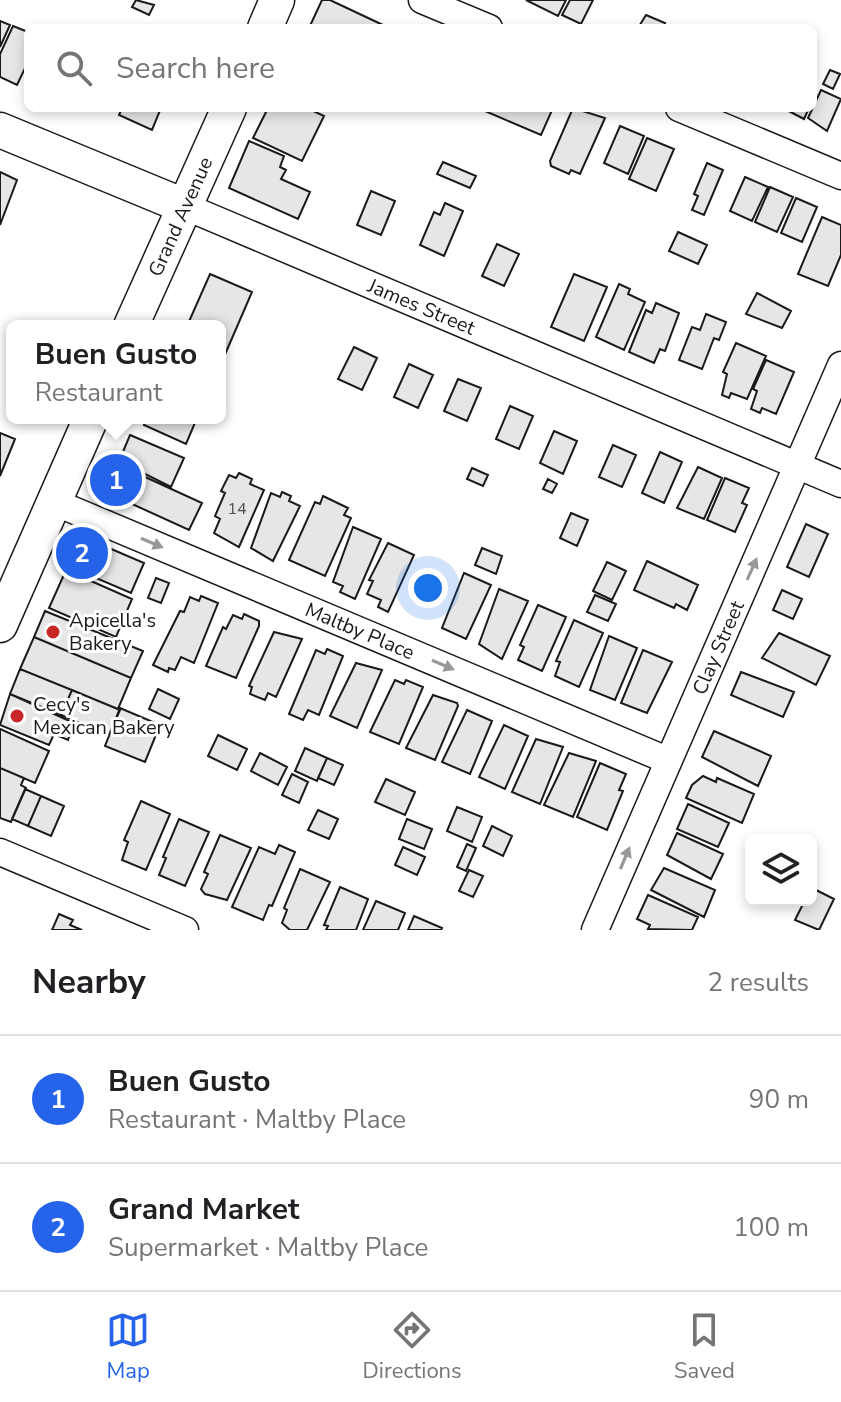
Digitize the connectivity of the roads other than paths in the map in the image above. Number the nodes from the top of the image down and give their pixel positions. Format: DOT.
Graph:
graph roads {
  1 [pos="277,0"];
  2 [pos="422,0"];
  3 [pos="267,24"];
  4 [pos="479,24"];
  5 [pos="227,112"];
  6 [pos="689,112"];
  7 [pos="0,130"];
  8 [pos="841,176"];
  9 [pos="184,206"];
  10 [pos="134,320"];
  11 [pos="841,365"];
  12 [pos="88,424"];
  13 [pos="797,466"];
  14 [pos="841,484"];
  15 [pos="54,502"];
  16 [pos="0,625"];
  17 [pos="667,760"];
  18 [pos="0,852"];
  19 [pos="185,930"];
  20 [pos="595,930"];
  1 -- 3 [label="main road"];
  2 -- 4 [label="street"];
  5 -- 9 [label="main road, Grand Avenue"];
  6 -- 8 [label="street"];
  7 -- 9 [label="main road, James Street"];
  9 -- 10 [label="main road, Grand Avenue"];
  9 -- 13 [label="street, James Street"];
  11 -- 13 [label="street, Clay Street"];
  12 -- 15 [label="main road"];
  13 -- 14 [label="street, James Street"];
  17 -- 13 [label="street, Clay Street, one-way"];
  15 -- 16 [label="main road"];
  15 -- 17 [label="street, Maltby Place, one-way"];
  20 -- 17 [label="street, Clay Street, one-way"];
  18 -- 19 [label="street"];
}
